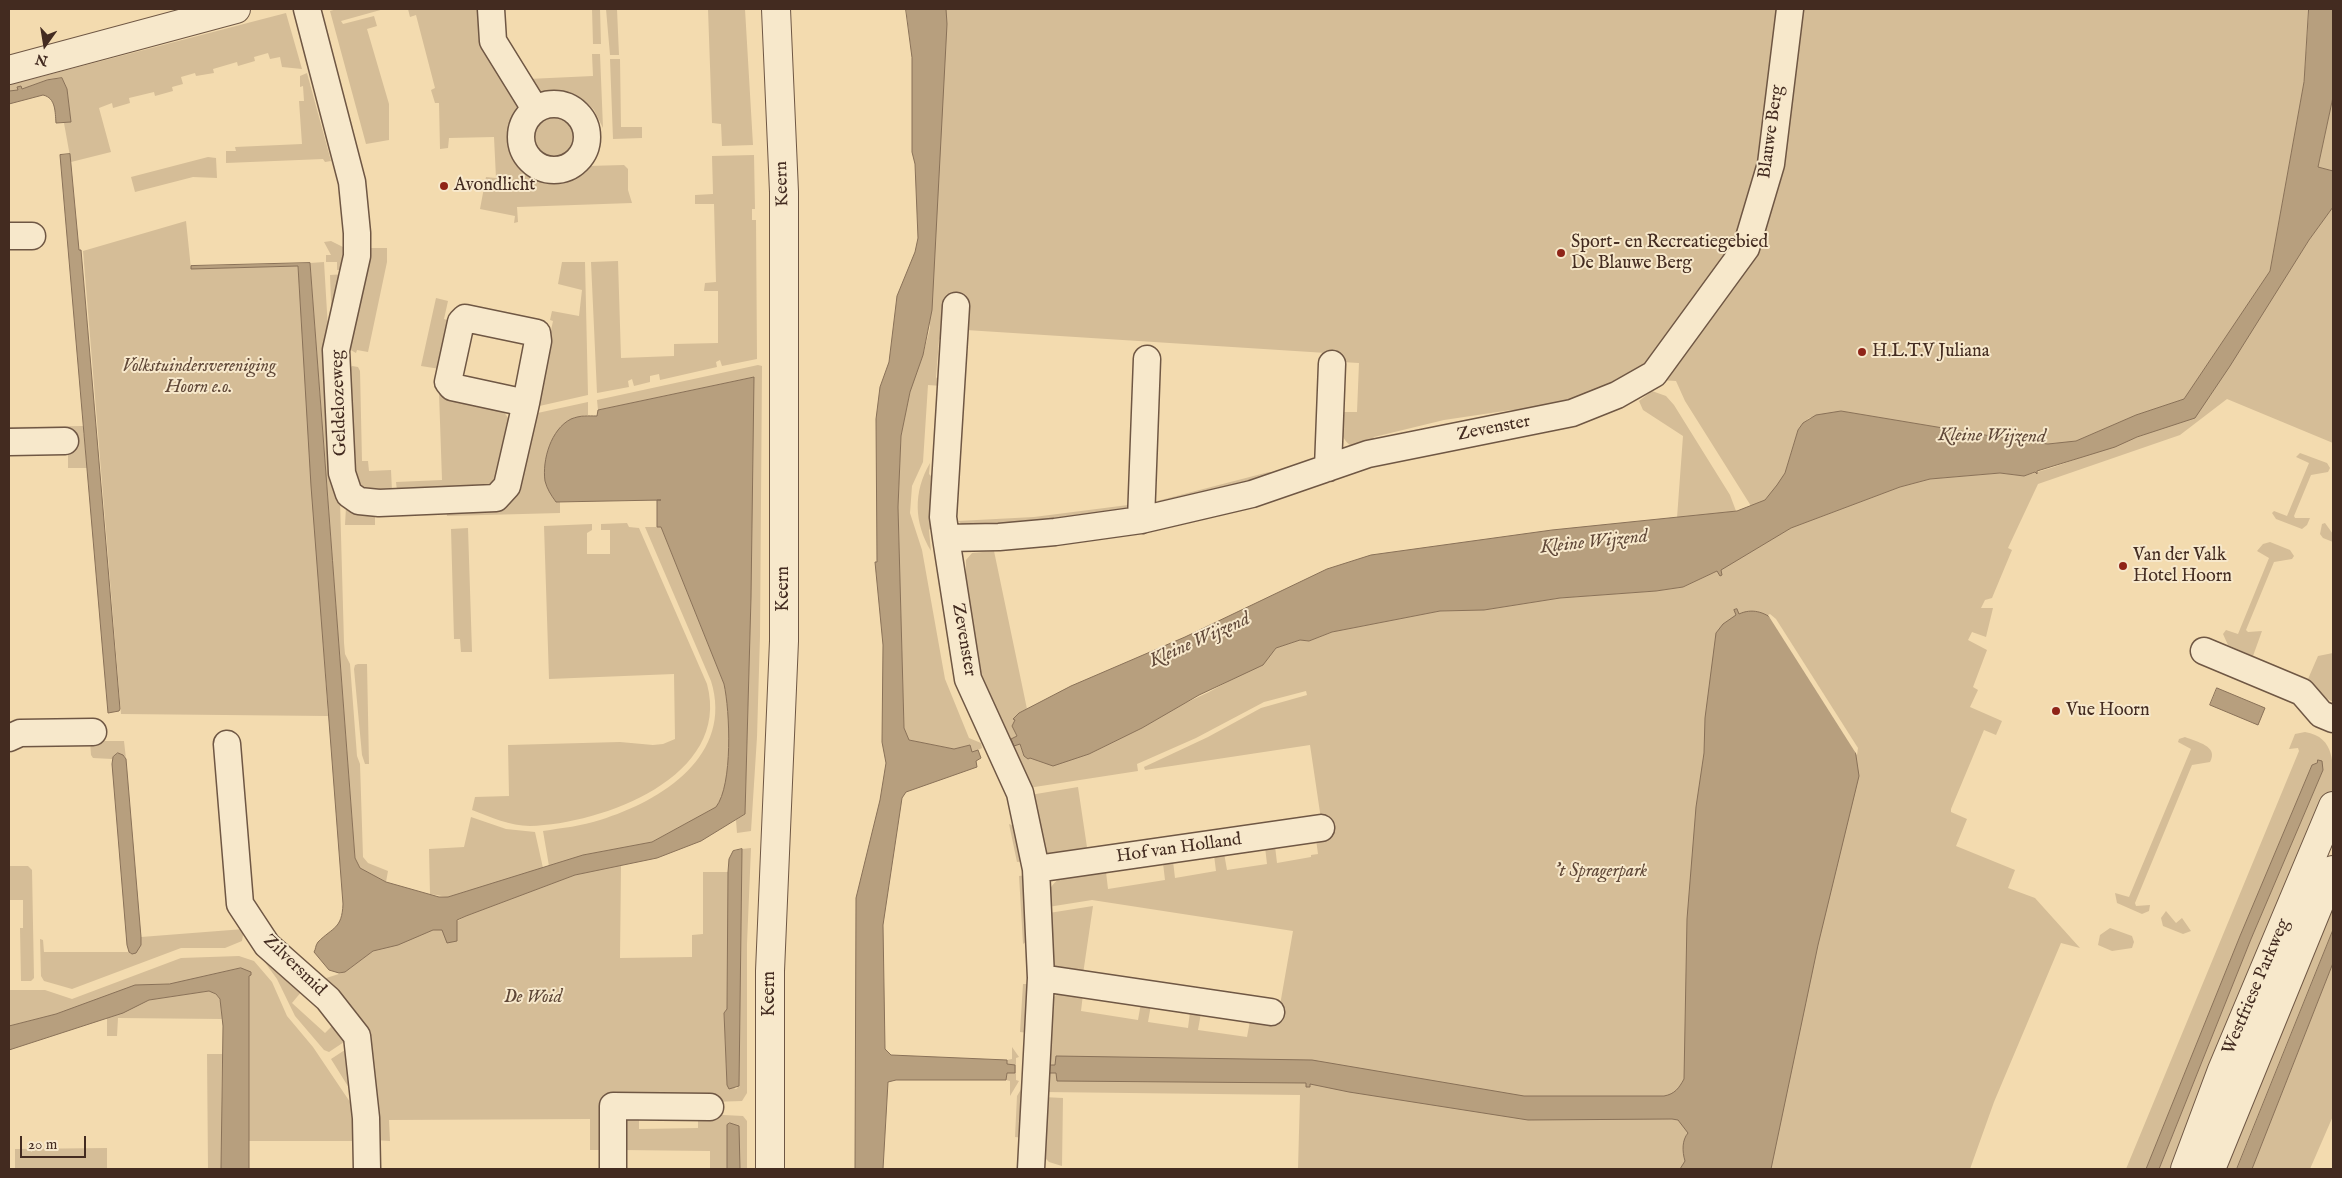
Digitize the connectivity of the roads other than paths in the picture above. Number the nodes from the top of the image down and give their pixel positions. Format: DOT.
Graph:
graph roads {
  1 [pos="236,9"];
  2 [pos="307,9"];
  3 [pos="491,9"];
  4 [pos="776,9"];
  5 [pos="1790,9"];
  6 [pos="9,70"];
  7 [pos="535,110"];
  8 [pos="956,306"];
  9 [pos="1147,359"];
  10 [pos="1332,364"];
  11 [pos="1654,374"];
  12 [pos="526,403"];
  13 [pos="9,442"];
  14 [pos="65,442"];
  15 [pos="1328,468"];
  16 [pos="1141,520"];
  17 [pos="946,538"];
  18 [pos="2204,651"];
  19 [pos="2333,719"];
  20 [pos="93,732"];
  21 [pos="9,738"];
  22 [pos="227,744"];
  23 [pos="2333,806"];
  24 [pos="1321,828"];
  25 [pos="1036,869"];
  26 [pos="2333,870"];
  27 [pos="1040,978"];
  28 [pos="1271,1012"];
  29 [pos="710,1107"];
  30 [pos="367,1169"];
  31 [pos="614,1169"];
  32 [pos="770,1169"];
  33 [pos="1032,1169"];
  34 [pos="2185,1169"];
  35 [pos="2211,1169"];
  1 -- 6 [label="street"];
  2 -- 12 [label="street, Geldelozeweg"];
  3 -- 7 [label="street"];
  4 -- 32 [label="street, Keern"];
  5 -- 11 [label="street, Blauwe Berg"];
  8 -- 17 [label="street, Zevenster"];
  9 -- 16 [label="street"];
  10 -- 15 [label="street"];
  11 -- 15 [label="street, Zevenster"];
  13 -- 14 [label="street"];
  15 -- 16 [label="street, Zevenster"];
  16 -- 17 [label="street, Zevenster"];
  17 -- 25 [label="street, Zevenster"];
  18 -- 19 [label="street"];
  20 -- 21 [label="street"];
  22 -- 30 [label="street, Zilversmid"];
  23 -- 34 [label="street, Westfriese Parkweg"];
  24 -- 25 [label="street, Hof van Holland"];
  25 -- 27 [label="street"];
  26 -- 35 [label="street, Westfriese Parkweg"];
  27 -- 28 [label="street"];
  27 -- 33 [label="street"];
  29 -- 31 [label="street"];
}
